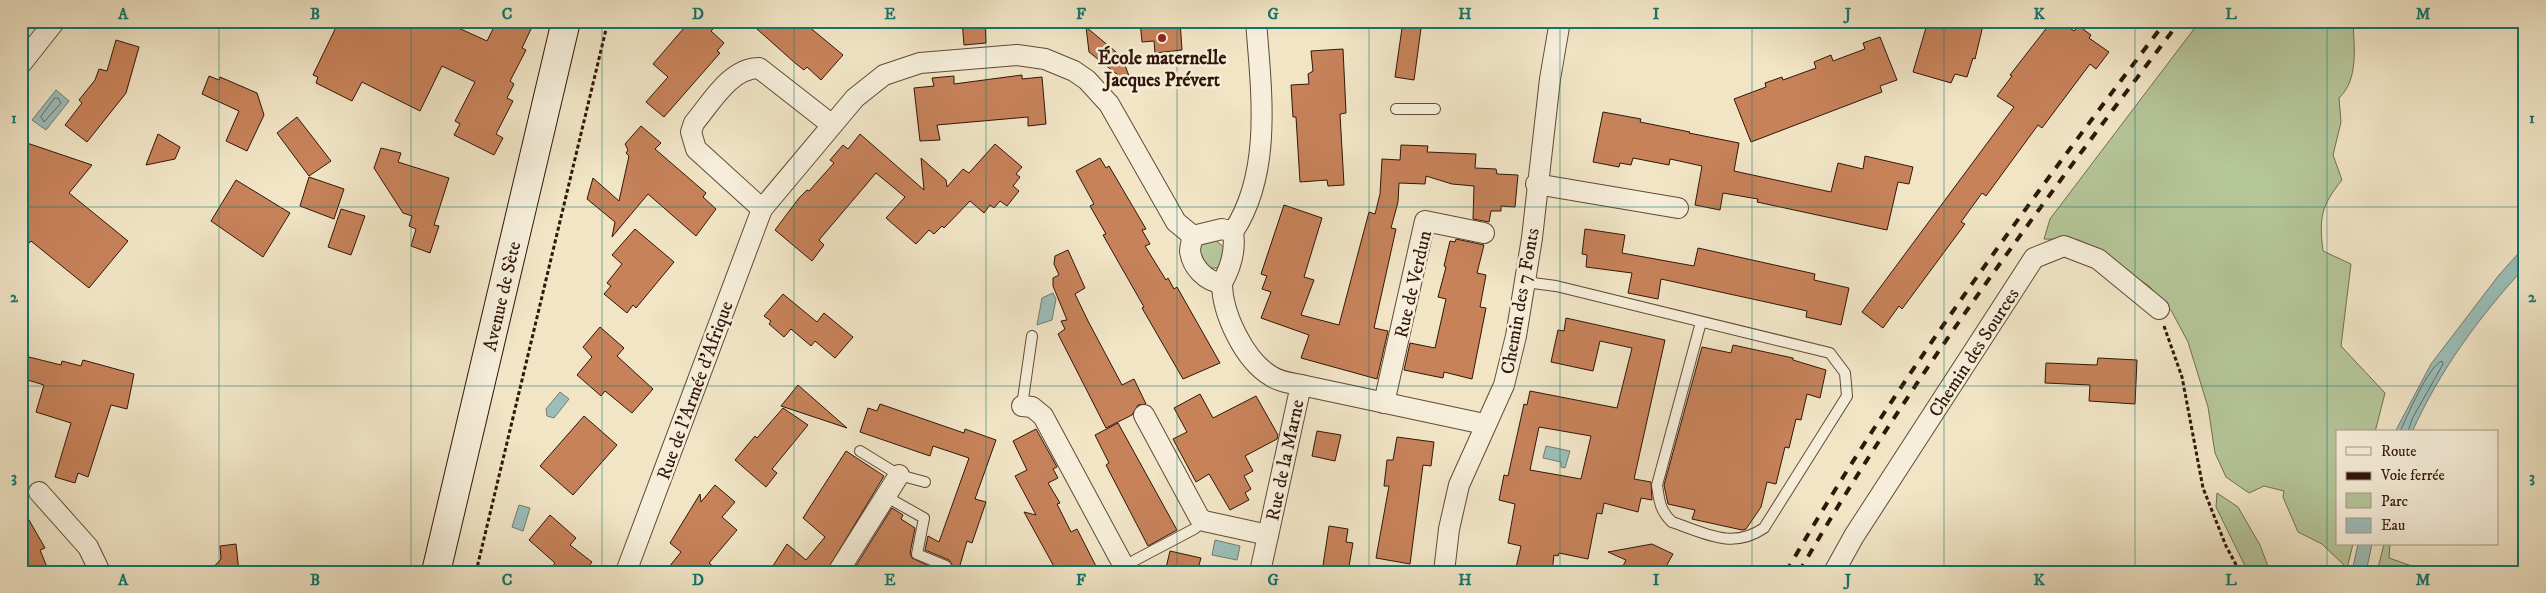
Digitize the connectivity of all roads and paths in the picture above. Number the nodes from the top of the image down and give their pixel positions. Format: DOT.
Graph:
graph roads {
  1 [pos="55,21"];
  2 [pos="566,21"];
  3 [pos="608,21"];
  4 [pos="1256,21"];
  5 [pos="1560,21"];
  6 [pos="21,64"];
  7 [pos="1396,109"];
  8 [pos="1435,109"];
  9 [pos="832,125"];
  10 [pos="1536,184"];
  11 [pos="1678,208"];
  12 [pos="762,209"];
  13 [pos="1233,232"];
  14 [pos="1484,232"];
  15 [pos="1193,236"];
  16 [pos="1525,282"];
  17 [pos="1222,283"];
  18 [pos="2158,309"];
  19 [pos="1701,322"];
  20 [pos="1032,336"];
  21 [pos="1300,385"];
  22 [pos="1384,403"];
  23 [pos="1022,406"];
  24 [pos="1144,415"];
  25 [pos="1484,424"];
  26 [pos="860,450"];
  27 [pos="899,475"];
  28 [pos="925,482"];
  29 [pos="39,492"];
  30 [pos="885,496"];
  31 [pos="1204,521"];
  32 [pos="1268,535"];
  33 [pos="946,566"];
  34 [pos="1125,569"];
  35 [pos="100,572"];
  36 [pos="436,572"];
  37 [pos="476,572"];
  38 [pos="626,572"];
  39 [pos="838,572"];
  40 [pos="1260,572"];
  41 [pos="1444,572"];
  42 [pos="1834,572"];
  43 [pos="2240,572"];
  1 -- 6 [label="street"];
  2 -- 36 [label="main road, Avenue de Sète"];
  3 -- 37 [label="path"];
  4 -- 13 [label="street"];
  5 -- 10 [label="street, Chemin des 7 Fonts"];
  7 -- 8 [label="lane"];
  9 -- 12 [label="street, Rue de l'Armée d'Afrique"];
  9 -- 12 [label="street"];
  9 -- 15 [label="street, Rue de l'Armée d'Afrique"];
  10 -- 11 [label="street"];
  10 -- 16 [label="street, Chemin des 7 Fonts"];
  12 -- 38 [label="street, Rue de l'Armée d'Afrique"];
  13 -- 15 [label="street"];
  13 -- 17 [label="street"];
  14 -- 22 [label="street, Rue de Verdun"];
  15 -- 17 [label="street"];
  16 -- 19 [label="lane"];
  16 -- 25 [label="street, Chemin des 7 Fonts"];
  17 -- 21 [label="street"];
  18 -- 42 [label="street, Chemin des Sources"];
  18 -- 43 [label="path"];
  19 -- 19 [label="lane"];
  20 -- 23 [label="lane"];
  21 -- 22 [label="street, Rue de la Marne"];
  21 -- 32 [label="street, Rue de la Marne"];
  22 -- 25 [label="street, Rue de la Marne"];
  23 -- 34 [label="street"];
  24 -- 31 [label="street"];
  25 -- 41 [label="street, Chemin des 7 Fonts"];
  26 -- 27 [label="lane"];
  27 -- 28 [label="lane"];
  27 -- 30 [label="street"];
  29 -- 35 [label="street"];
  30 -- 33 [label="lane"];
  30 -- 39 [label="street"];
  31 -- 32 [label="street"];
  31 -- 34 [label="lane"];
  32 -- 40 [label="street, Rue de la Marne"];
}
